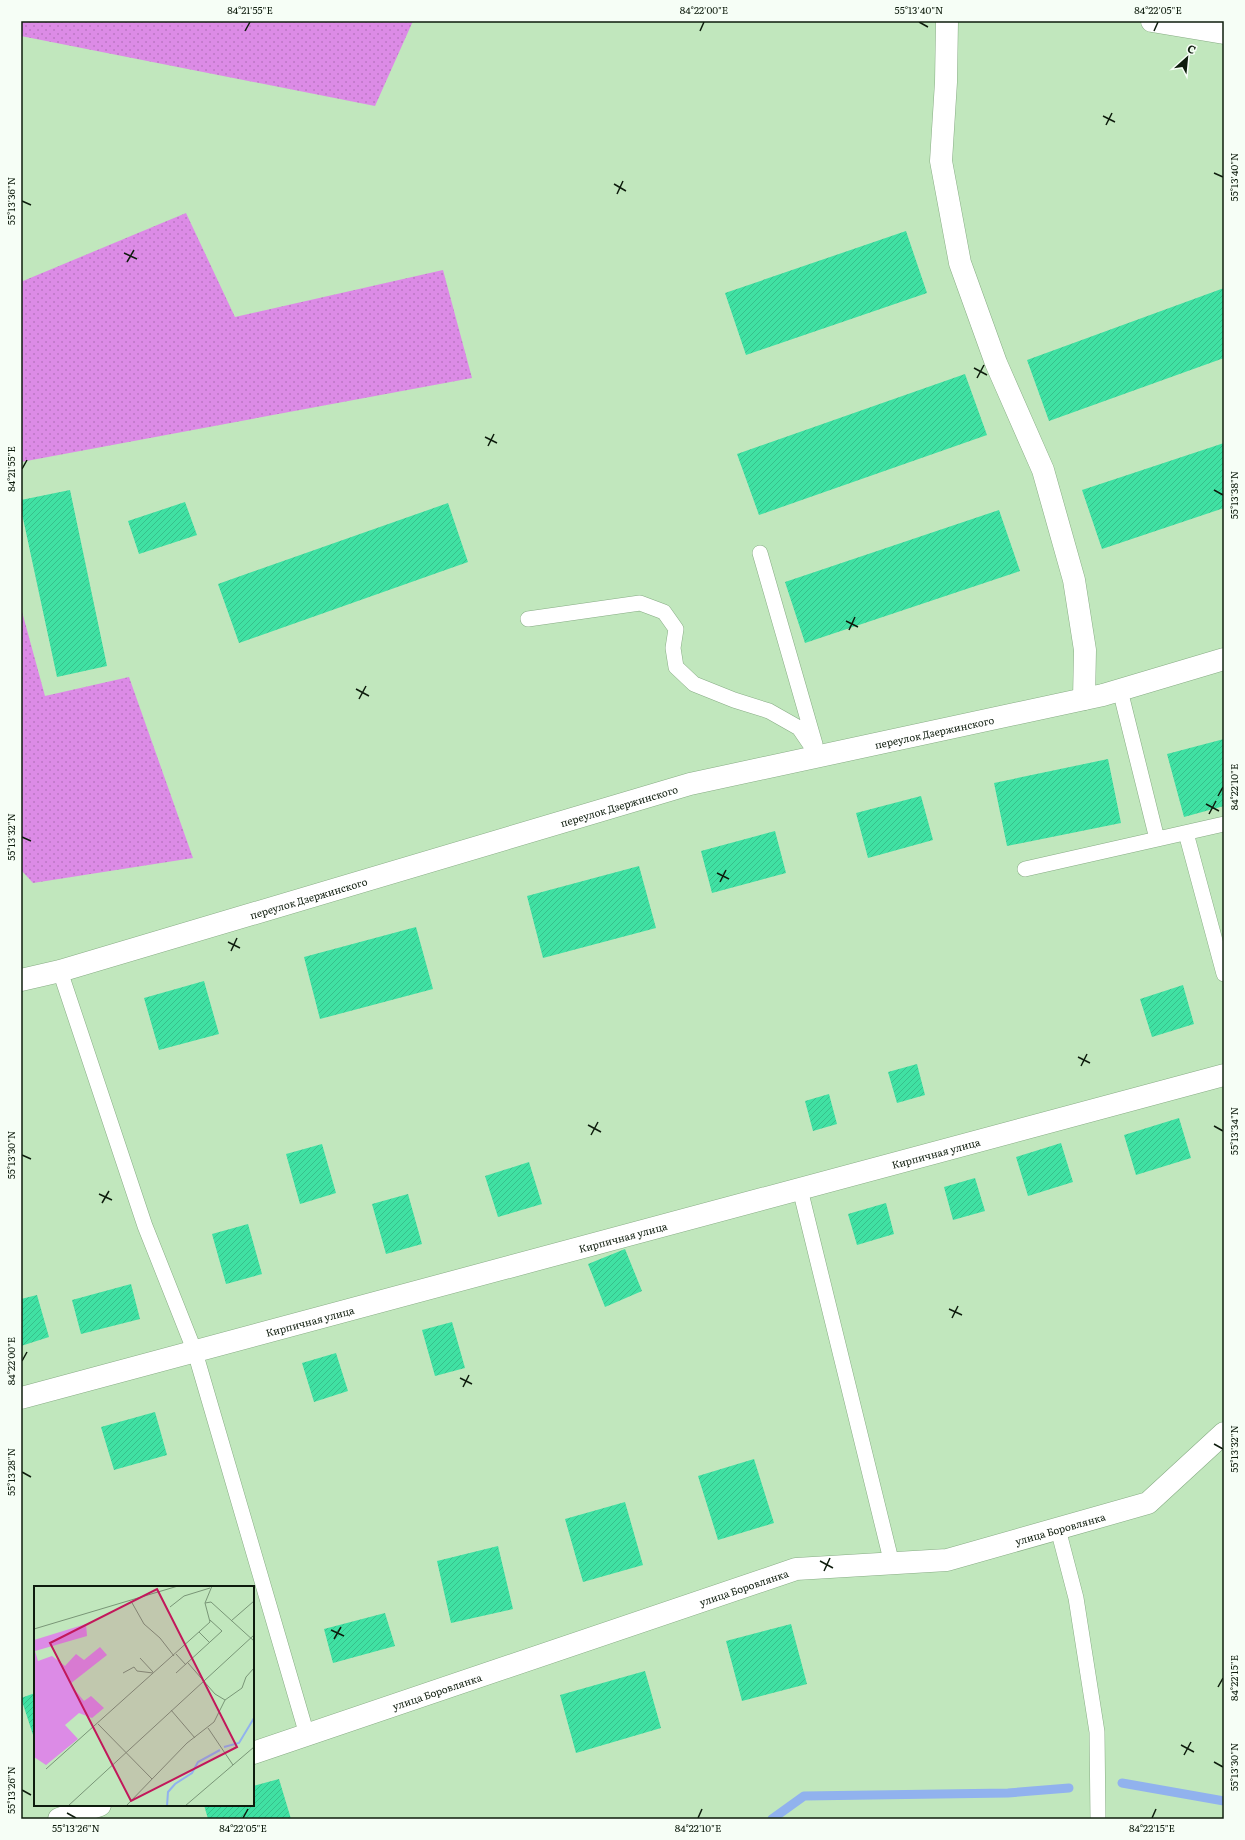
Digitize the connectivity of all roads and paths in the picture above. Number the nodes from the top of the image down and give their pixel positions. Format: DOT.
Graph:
graph roads {
  1 [pos="947,21"];
  2 [pos="1152,21"];
  3 [pos="1224,34"];
  4 [pos="760,553"];
  5 [pos="528,619"];
  6 [pos="1224,659"];
  7 [pos="1120,690"];
  8 [pos="1084,699"];
  9 [pos="818,756"];
  10 [pos="1224,824"];
  11 [pos="1186,833"];
  12 [pos="1157,839"];
  13 [pos="1025,869"];
  14 [pos="60,971"];
  15 [pos="1224,974"];
  16 [pos="21,980"];
  17 [pos="1224,1075"];
  18 [pos="800,1189"];
  19 [pos="195,1352"];
  20 [pos="21,1398"];
  21 [pos="1224,1433"];
  22 [pos="1058,1529"];
  23 [pos="892,1564"];
  24 [pos="307,1735"];
  25 [pos="254,1753"];
  26 [pos="97,1806"];
  27 [pos="59,1819"];
  28 [pos="1098,1819"];
  1 -- 8 [label="street"];
  2 -- 3 [label="street"];
  4 -- 9 [label="lane"];
  5 -- 9 [label="lane"];
  6 -- 7 [label="street, переулок Дзержинского"];
  7 -- 8 [label="street, переулок Дзержинского"];
  7 -- 12 [label="lane"];
  8 -- 9 [label="street, переулок Дзержинского"];
  9 -- 14 [label="street, переулок Дзержинского"];
  10 -- 11 [label="lane"];
  11 -- 12 [label="lane"];
  11 -- 15 [label="lane"];
  12 -- 13 [label="lane"];
  14 -- 16 [label="street, переулок Дзержинского"];
  14 -- 19 [label="lane"];
  17 -- 18 [label="street, Кирпичная улица"];
  18 -- 19 [label="street, Кирпичная улица"];
  18 -- 23 [label="lane"];
  19 -- 20 [label="street, Кирпичная улица"];
  19 -- 24 [label="lane"];
  21 -- 22 [label="street, улица Боровлянка"];
  22 -- 23 [label="street, улица Боровлянка"];
  22 -- 28 [label="lane"];
  23 -- 24 [label="street, улица Боровлянка"];
  24 -- 25 [label="street, улица Боровлянка"];
  26 -- 27 [label="street"];
}
